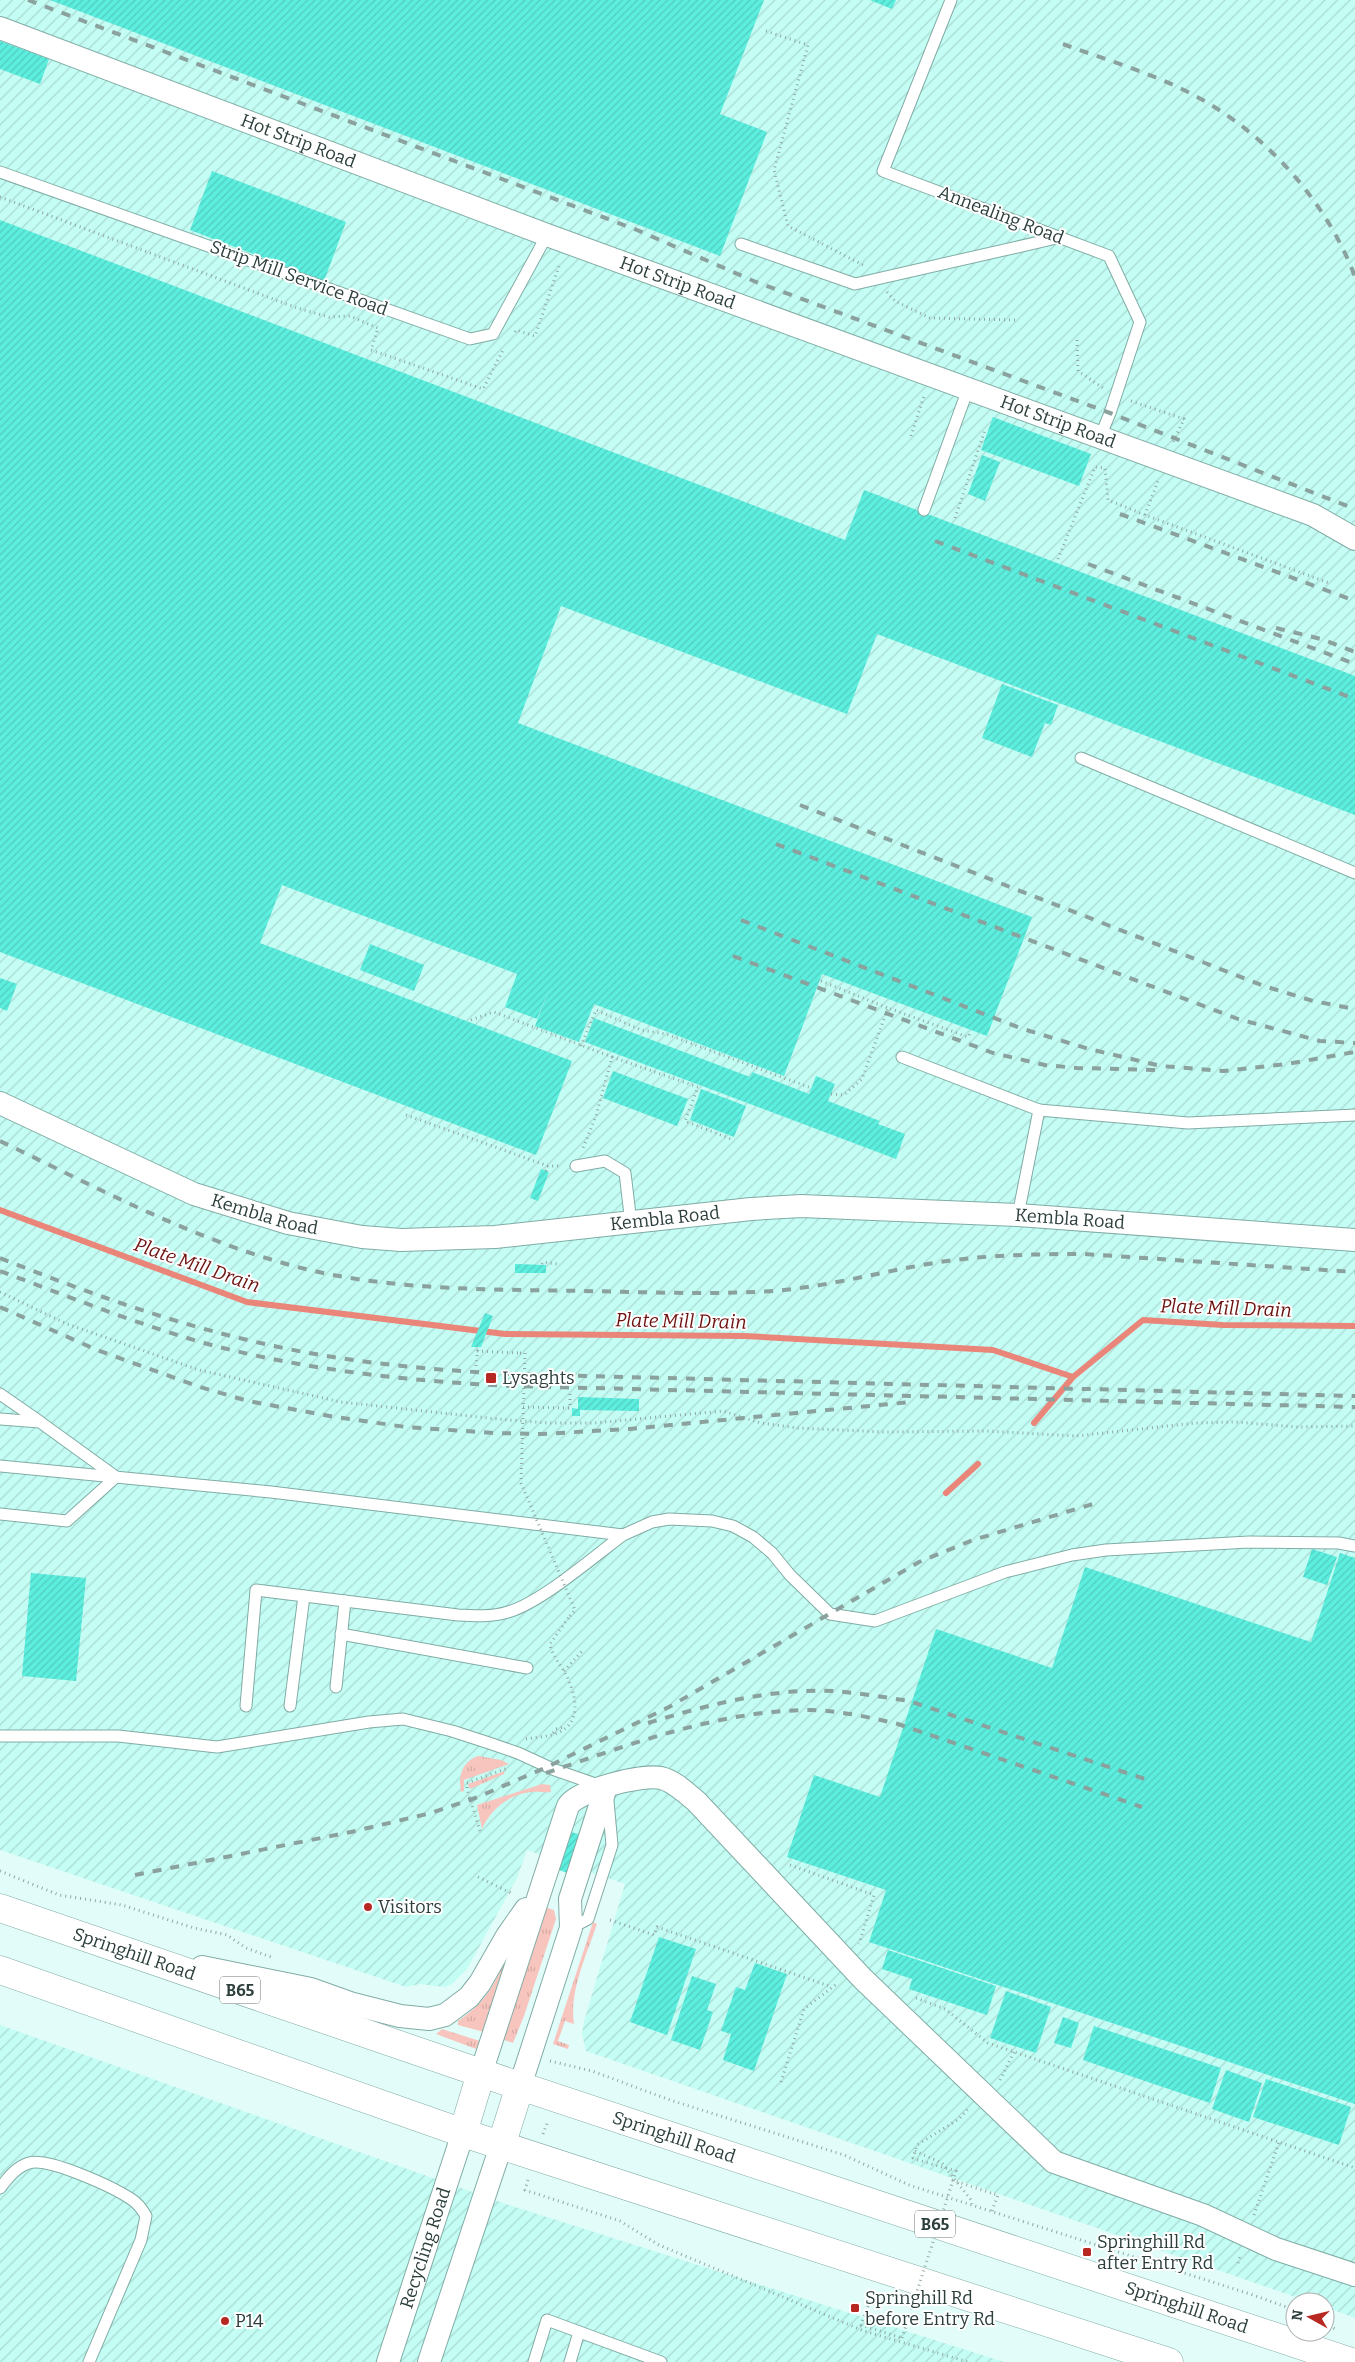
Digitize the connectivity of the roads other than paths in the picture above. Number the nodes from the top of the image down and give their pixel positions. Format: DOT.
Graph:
graph roads {
  1 [pos="951,0"];
  2 [pos="0,28"];
  3 [pos="0,172"];
  4 [pos="547,235"];
  5 [pos="1061,237"];
  6 [pos="740,244"];
  7 [pos="968,389"];
  8 [pos="1100,437"];
  9 [pos="924,510"];
  10 [pos="1355,538"];
  11 [pos="1081,758"];
  12 [pos="1355,873"];
  13 [pos="902,1057"];
  14 [pos="0,1103"];
  15 [pos="1039,1110"];
  16 [pos="1355,1115"];
  17 [pos="576,1166"];
  18 [pos="1018,1215"];
  19 [pos="631,1223"];
  20 [pos="1355,1240"];
  21 [pos="0,1394"];
  22 [pos="0,1418"];
  23 [pos="40,1422"];
  24 [pos="0,1466"];
  25 [pos="116,1477"];
  26 [pos="0,1514"];
  27 [pos="623,1535"];
  28 [pos="1355,1546"];
  29 [pos="304,1596"];
  30 [pos="345,1601"];
  31 [pos="341,1634"];
  32 [pos="528,1668"];
  33 [pos="336,1687"];
  34 [pos="246,1706"];
  35 [pos="290,1706"];
  36 [pos="0,1736"];
  37 [pos="606,1787"];
  38 [pos="539,1889"];
  39 [pos="570,1899"];
  40 [pos="0,1908"];
  41 [pos="572,1928"];
  42 [pos="137,1955"];
  43 [pos="0,1970"];
  44 [pos="480,2073"];
  45 [pos="520,2086"];
  46 [pos="462,2133"];
  47 [pos="501,2146"];
  48 [pos="0,2188"];
  49 [pos="1355,2274"];
  50 [pos="579,2332"];
  51 [pos="89,2362"];
  52 [pos="388,2362"];
  53 [pos="429,2362"];
  54 [pos="534,2362"];
  55 [pos="570,2362"];
  56 [pos="661,2362"];
  57 [pos="1169,2362"];
  58 [pos="1351,2362"];
  1 -- 5 [label="lane, Annealing Road"];
  2 -- 4 [label="street, Hot Strip Road"];
  3 -- 4 [label="lane, Strip Mill Service Road"];
  4 -- 7 [label="street, Hot Strip Road"];
  5 -- 6 [label="lane"];
  5 -- 8 [label="lane, Annealing Road"];
  7 -- 8 [label="street, Hot Strip Road"];
  7 -- 9 [label="lane"];
  8 -- 10 [label="street, Hot Strip Road"];
  11 -- 12 [label="lane"];
  13 -- 15 [label="lane"];
  14 -- 19 [label="street, Kembla Road"];
  15 -- 16 [label="lane"];
  15 -- 18 [label="lane"];
  17 -- 19 [label="lane"];
  18 -- 19 [label="street, Kembla Road"];
  18 -- 20 [label="street, Kembla Road"];
  21 -- 23 [label="lane"];
  22 -- 23 [label="lane"];
  23 -- 25 [label="lane"];
  24 -- 25 [label="lane"];
  25 -- 26 [label="lane"];
  25 -- 27 [label="lane"];
  27 -- 28 [label="lane"];
  27 -- 30 [label="lane"];
  29 -- 30 [label="lane"];
  29 -- 34 [label="lane"];
  29 -- 35 [label="lane"];
  30 -- 31 [label="lane"];
  31 -- 32 [label="lane"];
  31 -- 33 [label="lane"];
  36 -- 37 [label="lane"];
  37 -- 38 [label="street"];
  37 -- 39 [label="street"];
  37 -- 41 [label="lane"];
  37 -- 49 [label="street"];
  38 -- 39 [label="street"];
  38 -- 42 [label="street"];
  38 -- 44 [label="street"];
  39 -- 41 [label="street"];
  40 -- 42 [label="main road, Springhill Road / B65"];
  41 -- 45 [label="street"];
  42 -- 44 [label="main road, Springhill Road / B65"];
  43 -- 46 [label="main road"];
  44 -- 45 [label="main road, Springhill Road / B65"];
  44 -- 46 [label="main road"];
  45 -- 47 [label="main road"];
  45 -- 58 [label="main road, Springhill Road / B65"];
  46 -- 47 [label="main road"];
  46 -- 52 [label="street, Recycling Road"];
  47 -- 53 [label="street"];
  47 -- 57 [label="main road"];
  48 -- 51 [label="lane"];
  50 -- 54 [label="lane"];
  50 -- 55 [label="lane"];
  50 -- 56 [label="lane"];
}
